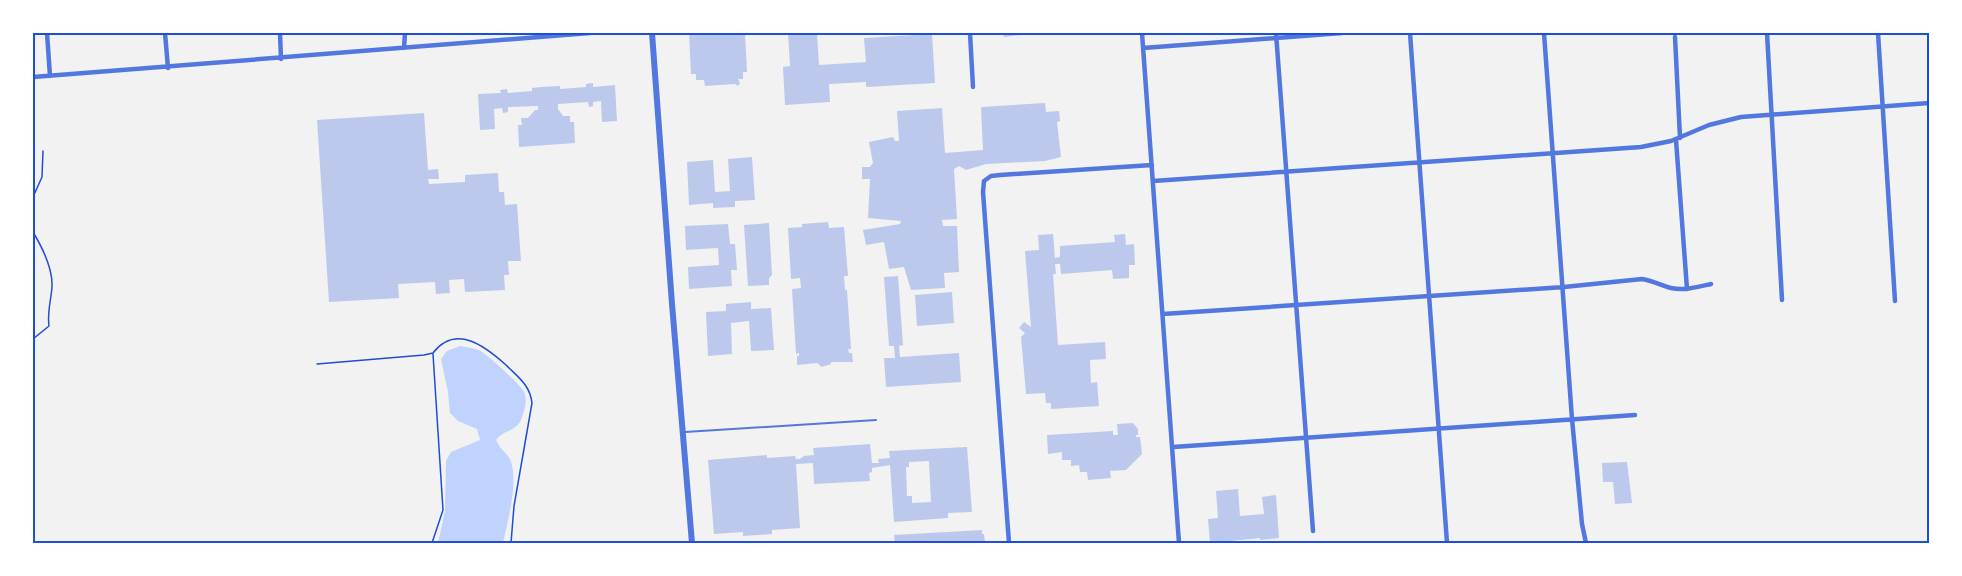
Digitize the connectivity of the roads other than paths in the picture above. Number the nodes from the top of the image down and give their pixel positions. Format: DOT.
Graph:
graph roads {
  1 [pos="47,33"];
  2 [pos="165,33"];
  3 [pos="280,33"];
  4 [pos="405,33"];
  5 [pos="590,33"];
  6 [pos="652,33"];
  7 [pos="970,33"];
  8 [pos="1142,33"];
  9 [pos="1342,33"];
  10 [pos="1410,33"];
  11 [pos="1544,33"];
  12 [pos="1767,33"];
  13 [pos="1878,33"];
  14 [pos="529,35"];
  15 [pos="1276,35"];
  16 [pos="1675,37"];
  17 [pos="404,48"];
  18 [pos="1143,48"];
  19 [pos="282,58"];
  20 [pos="168,68"];
  21 [pos="50,76"];
  22 [pos="33,77"];
  23 [pos="973,87"];
  24 [pos="1929,103"];
  25 [pos="1883,106"];
  26 [pos="1770,114"];
  27 [pos="1678,139"];
  28 [pos="1553,153"];
  29 [pos="1420,162"];
  30 [pos="1152,165"];
  31 [pos="1286,172"];
  32 [pos="1153,181"];
  33 [pos="1711,284"];
  34 [pos="1564,287"];
  35 [pos="1687,289"];
  36 [pos="1430,296"];
  37 [pos="1782,300"];
  38 [pos="1895,301"];
  39 [pos="1297,305"];
  40 [pos="1163,314"];
  41 [pos="1635,415"];
  42 [pos="1572,419"];
  43 [pos="876,420"];
  44 [pos="1440,430"];
  45 [pos="683,433"];
  46 [pos="1306,437"];
  47 [pos="1173,447"];
  48 [pos="1312,531"];
  49 [pos="692,543"];
  50 [pos="1010,543"];
  51 [pos="1179,543"];
  52 [pos="1447,543"];
  53 [pos="1586,543"];
  1 -- 21 [label="street"];
  2 -- 20 [label="street"];
  3 -- 19 [label="street"];
  4 -- 17 [label="street"];
  5 -- 14 [label="street"];
  6 -- 45 [label="street"];
  7 -- 23 [label="street"];
  8 -- 18 [label="street"];
  9 -- 15 [label="street"];
  10 -- 29 [label="street"];
  11 -- 28 [label="street"];
  12 -- 26 [label="street"];
  13 -- 25 [label="street"];
  14 -- 17 [label="street"];
  15 -- 18 [label="street"];
  15 -- 31 [label="street"];
  16 -- 27 [label="street"];
  17 -- 19 [label="street"];
  18 -- 30 [label="street"];
  19 -- 20 [label="street"];
  20 -- 21 [label="street"];
  21 -- 22 [label="street"];
  24 -- 25 [label="street"];
  25 -- 26 [label="street"];
  25 -- 38 [label="street"];
  26 -- 27 [label="street"];
  26 -- 37 [label="street"];
  27 -- 28 [label="street"];
  27 -- 35 [label="street"];
  28 -- 29 [label="street"];
  28 -- 34 [label="street"];
  29 -- 31 [label="street"];
  29 -- 36 [label="street"];
  30 -- 32 [label="street"];
  30 -- 50 [label="street"];
  31 -- 32 [label="street"];
  31 -- 39 [label="street"];
  32 -- 40 [label="street"];
  33 -- 35 [label="street"];
  34 -- 35 [label="street"];
  34 -- 36 [label="street"];
  34 -- 42 [label="street"];
  36 -- 39 [label="street"];
  36 -- 44 [label="street"];
  39 -- 40 [label="street"];
  39 -- 46 [label="street"];
  40 -- 47 [label="street"];
  41 -- 42 [label="street"];
  42 -- 44 [label="street"];
  42 -- 53 [label="street"];
  43 -- 45 [label="lane"];
  44 -- 46 [label="street"];
  44 -- 52 [label="street"];
  45 -- 49 [label="street"];
  46 -- 47 [label="street"];
  46 -- 48 [label="street"];
  47 -- 51 [label="street"];
}
